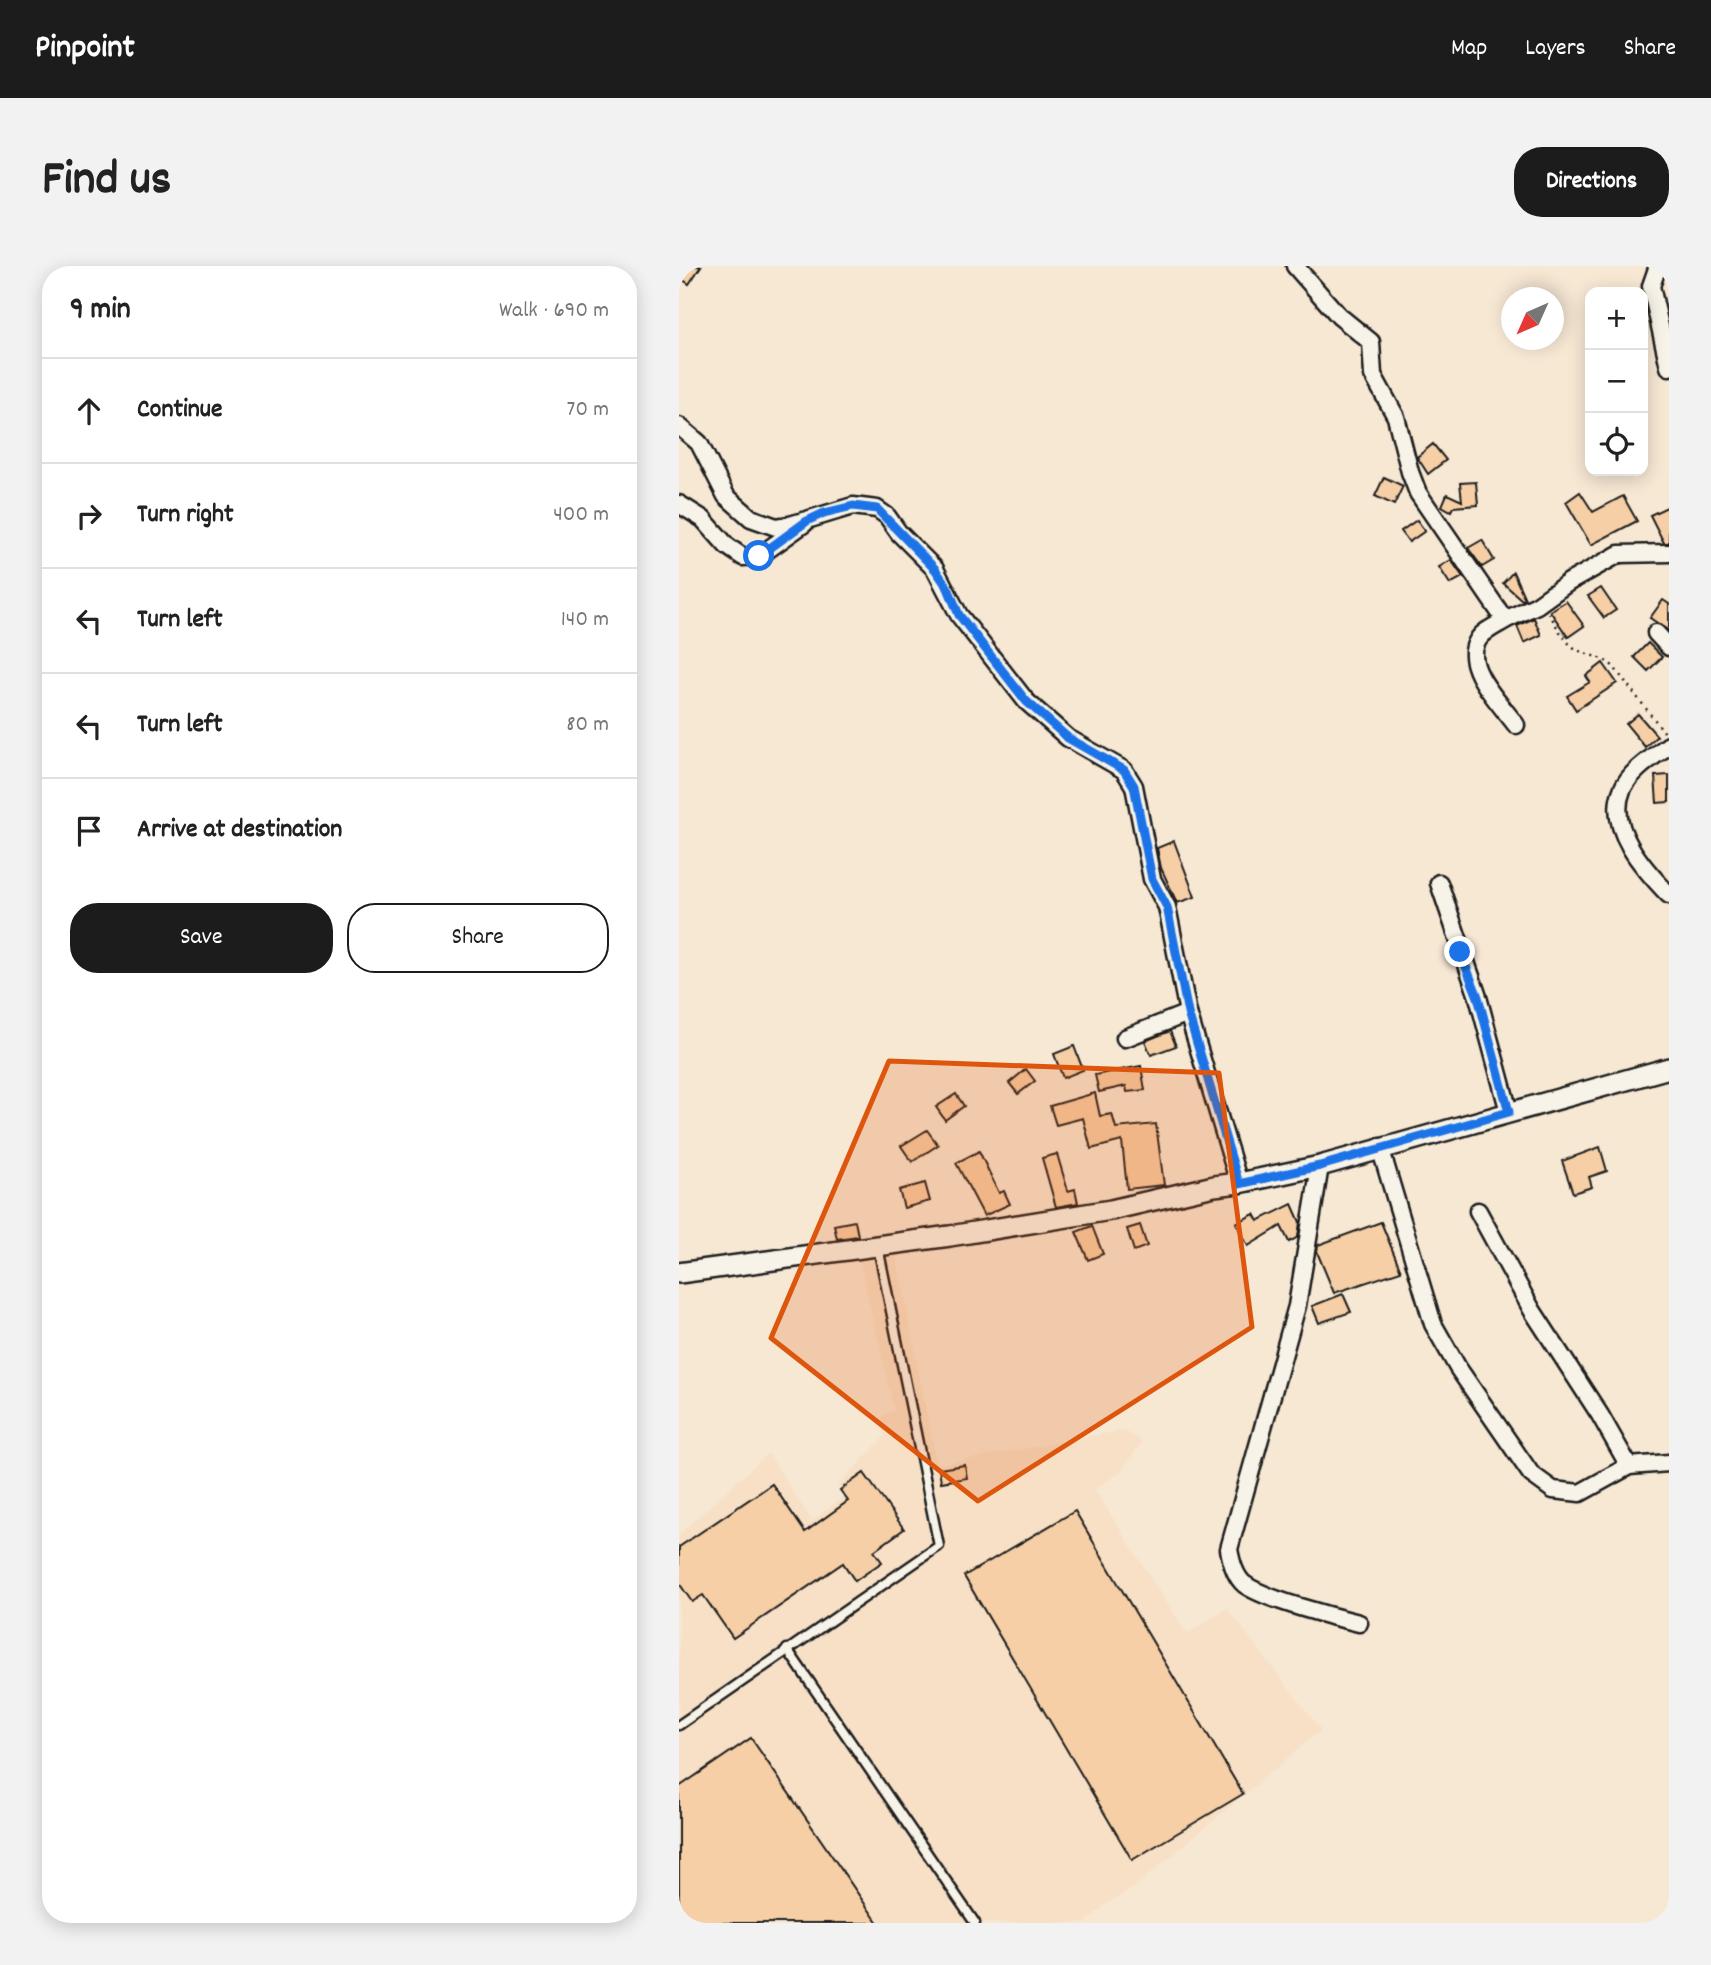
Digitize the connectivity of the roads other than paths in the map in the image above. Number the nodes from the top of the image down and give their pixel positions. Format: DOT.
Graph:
graph roads {
  1 [pos="1295,266"];
  2 [pos="1658,266"];
  3 [pos="1669,367"];
  4 [pos="679,426"];
  5 [pos="679,504"];
  6 [pos="807,521"];
  7 [pos="1669,554"];
  8 [pos="1505,620"];
  9 [pos="1655,633"];
  10 [pos="1669,647"];
  11 [pos="1516,725"];
  12 [pos="1669,744"];
  13 [pos="1439,883"];
  14 [pos="1669,895"];
  15 [pos="1188,1013"];
  16 [pos="1125,1038"];
  17 [pos="1669,1068"];
  18 [pos="1509,1112"];
  19 [pos="1380,1147"];
  20 [pos="1320,1166"];
  21 [pos="1239,1184"];
  22 [pos="1478,1211"];
  23 [pos="877,1244"];
  24 [pos="679,1273"];
  25 [pos="1669,1463"];
  26 [pos="1629,1466"];
  27 [pos="1359,1623"];
  28 [pos="787,1649"];
  29 [pos="679,1725"];
  30 [pos="975,1923"];
  1 -- 8 [label="street"];
  2 -- 3 [label="street"];
  4 -- 6 [label="street"];
  5 -- 6 [label="street"];
  6 -- 15 [label="street"];
  7 -- 8 [label="street"];
  8 -- 11 [label="street"];
  9 -- 10 [label="street"];
  12 -- 14 [label="street"];
  13 -- 18 [label="street"];
  15 -- 16 [label="street"];
  15 -- 21 [label="street"];
  17 -- 18 [label="street"];
  18 -- 19 [label="street"];
  19 -- 20 [label="street"];
  19 -- 26 [label="street"];
  20 -- 21 [label="street"];
  20 -- 27 [label="street"];
  21 -- 23 [label="street"];
  22 -- 26 [label="street"];
  23 -- 24 [label="street"];
  23 -- 28 [label="lane"];
  25 -- 26 [label="street"];
  28 -- 29 [label="lane"];
  28 -- 30 [label="lane"];
}
